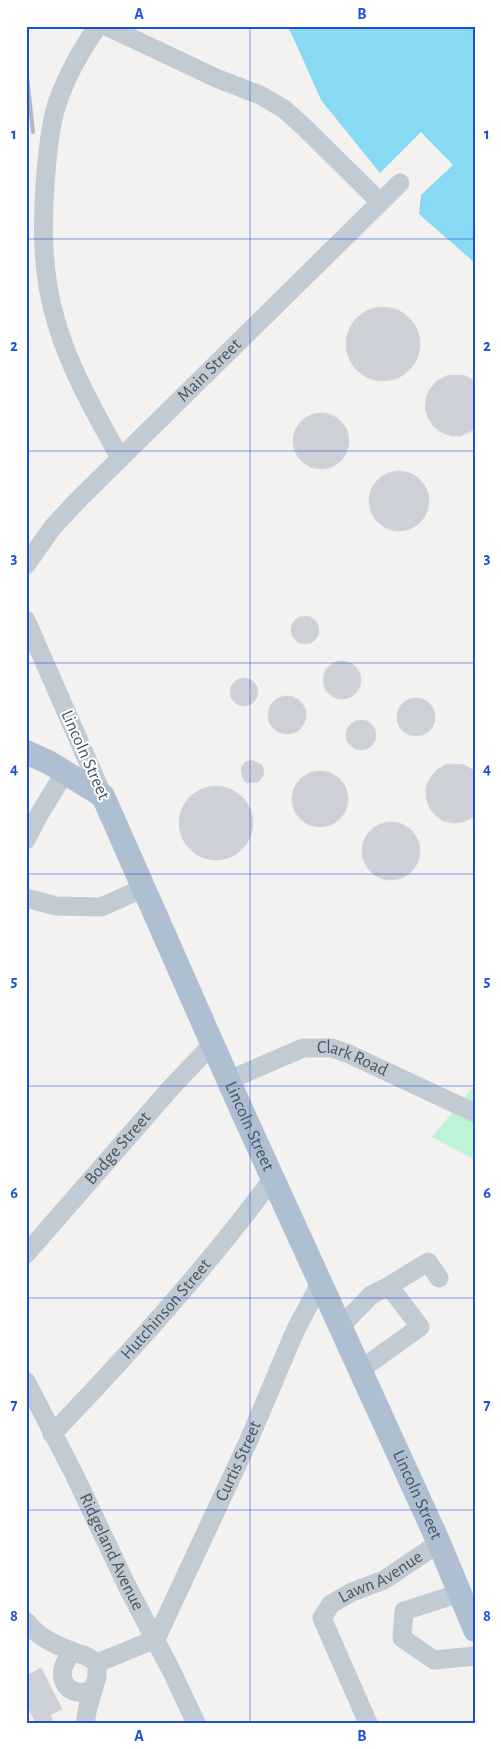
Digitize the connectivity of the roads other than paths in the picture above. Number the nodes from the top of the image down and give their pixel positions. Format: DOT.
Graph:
graph roads {
  1 [pos="98,26"];
  2 [pos="106,26"];
  3 [pos="400,183"];
  4 [pos="380,202"];
  5 [pos="120,458"];
  6 [pos="26,565"];
  7 [pos="26,620"];
  8 [pos="26,752"];
  9 [pos="65,772"];
  10 [pos="103,796"];
  11 [pos="26,840"];
  12 [pos="144,888"];
  13 [pos="26,898"];
  14 [pos="214,1047"];
  15 [pos="229,1080"];
  16 [pos="475,1113"];
  17 [pos="273,1178"];
  18 [pos="26,1254"];
  19 [pos="439,1278"];
  20 [pos="320,1284"];
  21 [pos="389,1286"];
  22 [pos="340,1327"];
  23 [pos="360,1370"];
  24 [pos="26,1381"];
  25 [pos="52,1434"];
  26 [pos="439,1543"];
  27 [pos="460,1593"];
  28 [pos="26,1622"];
  29 [pos="475,1630"];
  30 [pos="156,1639"];
  31 [pos="74,1652"];
  32 [pos="475,1656"];
  33 [pos="97,1663"];
  34 [pos="94,1690"];
  35 [pos="85,1723"];
  36 [pos="196,1723"];
  37 [pos="368,1723"];
  1 -- 5 [label="street"];
  2 -- 4 [label="street"];
  3 -- 4 [label="street, Main Street"];
  4 -- 5 [label="street, Main Street"];
  5 -- 6 [label="street, Main Street"];
  7 -- 10 [label="street, Lincoln Street"];
  8 -- 9 [label="main road"];
  9 -- 10 [label="main road"];
  9 -- 11 [label="street"];
  10 -- 12 [label="main road, Lincoln Street"];
  12 -- 13 [label="street"];
  12 -- 14 [label="main road, Lincoln Street"];
  14 -- 15 [label="main road, Lincoln Street"];
  14 -- 18 [label="street, Bodge Street"];
  15 -- 16 [label="street, Clark Road"];
  15 -- 17 [label="main road, Lincoln Street"];
  17 -- 20 [label="main road, Lincoln Street"];
  17 -- 25 [label="street, Hutchinson Street"];
  19 -- 21 [label="street"];
  20 -- 22 [label="main road, Lincoln Street"];
  20 -- 30 [label="street, Curtis Street"];
  21 -- 22 [label="street"];
  21 -- 23 [label="street"];
  22 -- 23 [label="main road, Lincoln Street"];
  23 -- 26 [label="main road, Lincoln Street"];
  24 -- 25 [label="street, Ridgeland Avenue"];
  25 -- 30 [label="street, Ridgeland Avenue"];
  26 -- 27 [label="main road, Lincoln Street"];
  26 -- 37 [label="street, Lawn Avenue"];
  27 -- 29 [label="main road, Lincoln Street"];
  27 -- 32 [label="street"];
  28 -- 31 [label="street"];
  30 -- 33 [label="street"];
  30 -- 36 [label="street, Ridgeland Avenue"];
  31 -- 33 [label="street"];
  31 -- 34 [label="street"];
  33 -- 34 [label="street"];
  34 -- 35 [label="street"];
}
